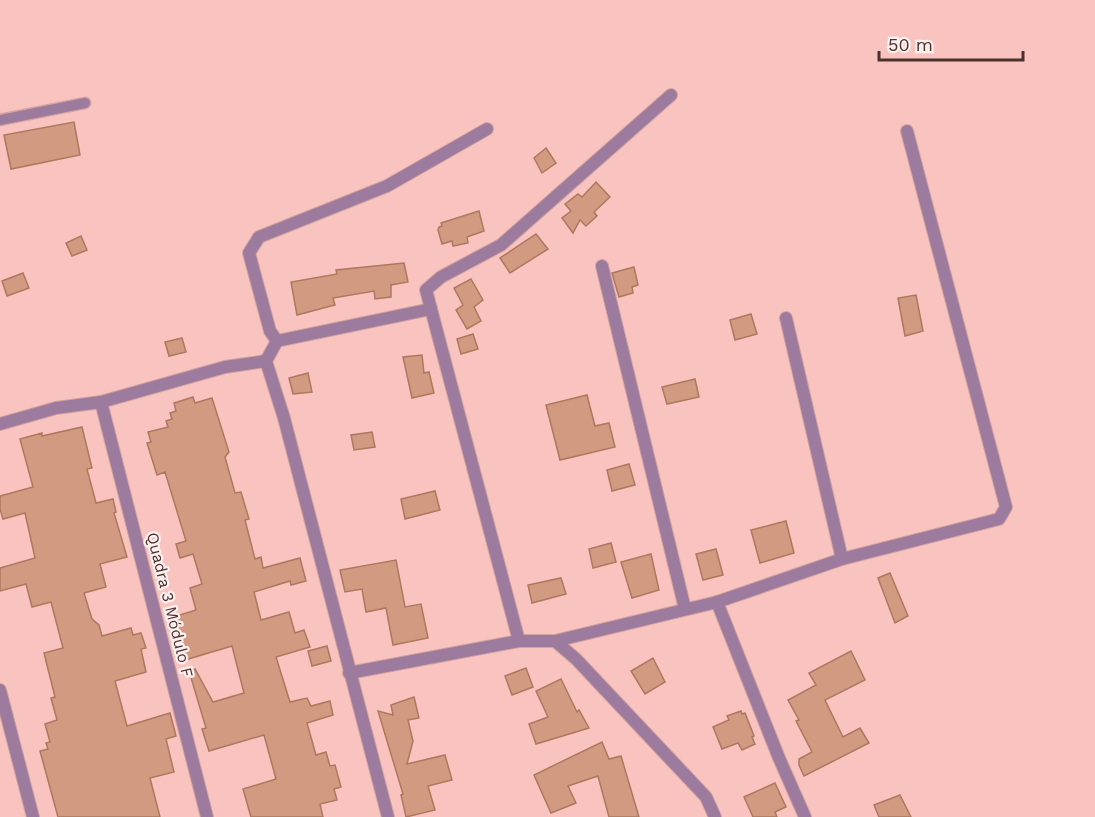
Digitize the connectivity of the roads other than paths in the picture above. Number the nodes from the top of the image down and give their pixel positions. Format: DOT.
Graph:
graph roads {
  1 [pos="671,96"];
  2 [pos="85,103"];
  3 [pos="0,120"];
  4 [pos="487,129"];
  5 [pos="907,131"];
  6 [pos="602,266"];
  7 [pos="430,309"];
  8 [pos="786,318"];
  9 [pos="277,341"];
  10 [pos="266,361"];
  11 [pos="101,402"];
  12 [pos="0,424"];
  13 [pos="842,560"];
  14 [pos="717,602"];
  15 [pos="685,609"];
  16 [pos="519,641"];
  17 [pos="555,641"];
  18 [pos="349,673"];
  19 [pos="0,690"];
  20 [pos="33,817"];
  21 [pos="207,817"];
  22 [pos="388,817"];
  23 [pos="715,817"];
  24 [pos="805,817"];
  1 -- 7 [label="street"];
  2 -- 3 [label="lane"];
  4 -- 9 [label="street"];
  5 -- 13 [label="street"];
  6 -- 15 [label="street"];
  7 -- 9 [label="street"];
  7 -- 16 [label="street"];
  8 -- 13 [label="street"];
  9 -- 10 [label="street"];
  10 -- 11 [label="street"];
  10 -- 18 [label="street"];
  11 -- 12 [label="street"];
  11 -- 21 [label="street, Quadra 3 Módulo F"];
  13 -- 14 [label="street"];
  14 -- 15 [label="street"];
  14 -- 24 [label="street"];
  15 -- 17 [label="street"];
  16 -- 17 [label="street"];
  16 -- 18 [label="street"];
  17 -- 23 [label="street"];
  18 -- 22 [label="street"];
  19 -- 20 [label="street"];
}
